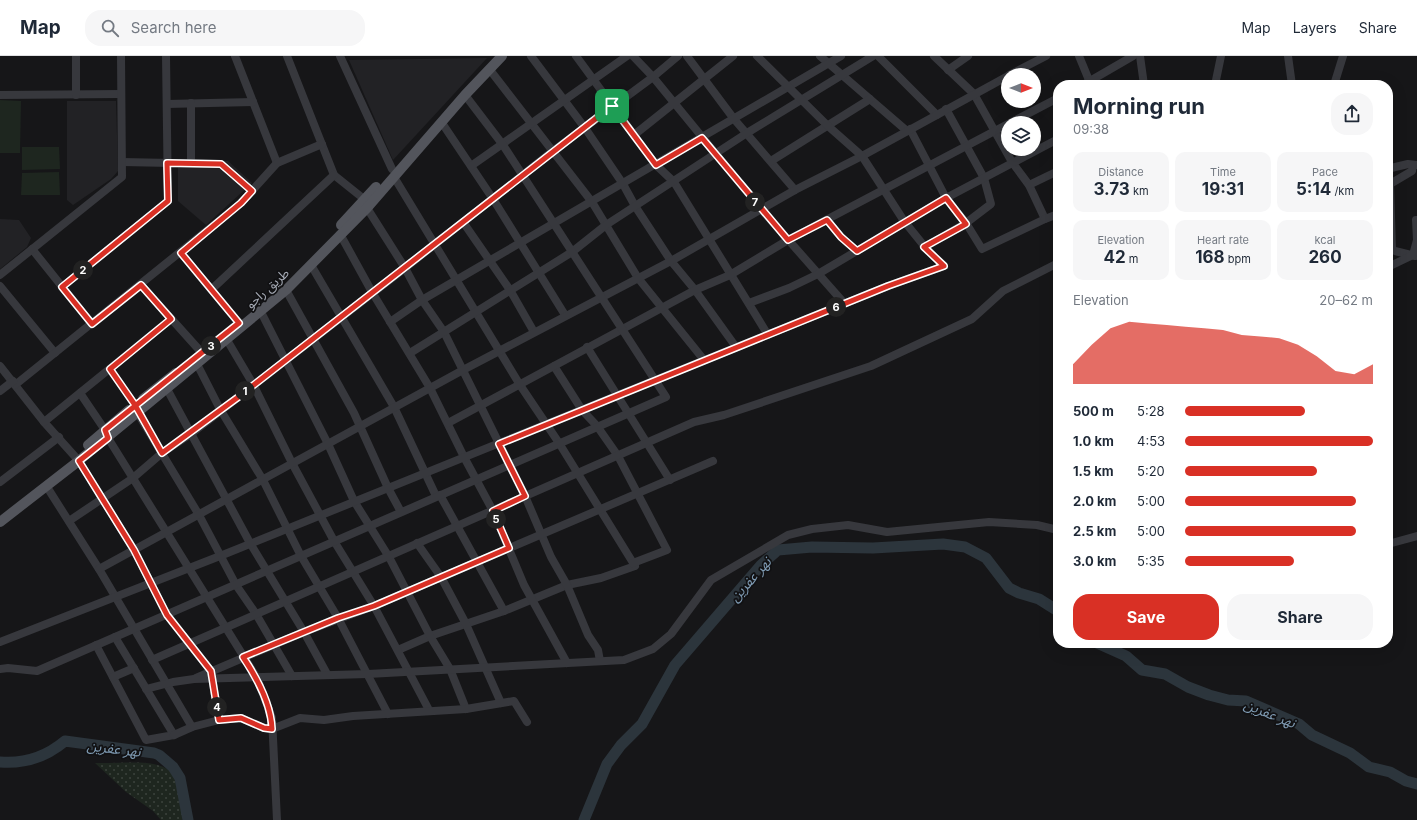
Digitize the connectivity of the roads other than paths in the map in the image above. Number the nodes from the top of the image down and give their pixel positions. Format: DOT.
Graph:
graph roads {
  1 [pos="76,56"];
  2 [pos="121,56"];
  3 [pos="166,56"];
  4 [pos="235,56"];
  5 [pos="287,56"];
  6 [pos="340,56"];
  7 [pos="495,56"];
  8 [pos="502,56"];
  9 [pos="531,56"];
  10 [pos="576,56"];
  11 [pos="627,56"];
  12 [pos="632,56"];
  13 [pos="678,56"];
  14 [pos="687,56"];
  15 [pos="733,56"];
  16 [pos="756,56"];
  17 [pos="820,56"];
  18 [pos="841,56"];
  19 [pos="873,56"];
  20 [pos="878,56"];
  21 [pos="934,56"];
  22 [pos="968,56"];
  23 [pos="1046,56"];
  24 [pos="1079,56"];
  25 [pos="1133,56"];
  26 [pos="1140,56"];
  27 [pos="1221,56"];
  28 [pos="1288,56"];
  29 [pos="1343,56"];
  30 [pos="829,63"];
  31 [pos="1023,68"];
  32 [pos="490,70"];
  33 [pos="948,70"];
  34 [pos="841,74"];
  35 [pos="653,77"];
  36 [pos="703,78"];
  37 [pos="595,79"];
  38 [pos="1001,79"];
  39 [pos="1087,80"];
  40 [pos="1094,80"];
  41 [pos="1143,80"];
  42 [pos="1216,80"];
  43 [pos="1291,80"];
  44 [pos="1336,80"];
  45 [pos="788,87"];
  46 [pos="121,94"];
  47 [pos="974,94"];
  48 [pos="76,95"];
  49 [pos="465,95"];
  50 [pos="0,96"];
  51 [pos="870,99"];
  52 [pos="565,100"];
  53 [pos="801,100"];
  54 [pos="1053,101"];
  55 [pos="253,102"];
  56 [pos="191,103"];
  57 [pos="673,103"];
  58 [pos="167,104"];
  59 [pos="612,106"];
  60 [pos="946,109"];
  61 [pos="937,114"];
  62 [pos="1023,116"];
  63 [pos="734,119"];
  64 [pos="442,124"];
  65 [pos="532,124"];
  66 [pos="828,126"];
  67 [pos="1001,127"];
  68 [pos="585,128"];
  69 [pos="908,130"];
  70 [pos="994,131"];
  71 [pos="747,133"];
  72 [pos="634,135"];
  73 [pos="702,138"];
  74 [pos="1053,142"];
  75 [pos="322,144"];
  76 [pos="503,145"];
  77 [pos="966,145"];
  78 [pos="553,151"];
  79 [pos="715,154"];
  80 [pos="862,156"];
  81 [pos="771,161"];
  82 [pos="122,162"];
  83 [pos="1012,162"];
  84 [pos="167,163"];
  85 [pos="277,163"];
  86 [pos="191,164"];
  87 [pos="656,165"];
  88 [pos="929,165"];
  89 [pos="1415,165"];
  90 [pos="471,166"];
  91 [pos="1393,167"];
  92 [pos="393,173"];
  93 [pos="1053,173"];
  94 [pos="334,175"];
  95 [pos="523,176"];
  96 [pos="984,178"];
  97 [pos="674,182"];
  98 [pos="1393,182"];
  99 [pos="623,184"];
  100 [pos="1029,184"];
  101 [pos="795,190"];
  102 [pos="884,190"];
  103 [pos="252,191"];
  104 [pos="493,198"];
  105 [pos="946,198"];
  106 [pos="592,202"];
  107 [pos="365,204"];
  108 [pos="635,206"];
  109 [pos="761,209"];
  110 [pos="1053,216"];
  111 [pos="1045,219"];
  112 [pos="827,220"];
  113 [pos="1416,220"];
  114 [pos="904,221"];
  115 [pos="463,222"];
  116 [pos="554,224"];
  117 [pos="966,224"];
  118 [pos="606,225"];
  119 [pos="340,234"];
  120 [pos="708,239"];
  121 [pos="788,240"];
  122 [pos="521,243"];
  123 [pos="435,244"];
  124 [pos="924,247"];
  125 [pos="1393,249"];
  126 [pos="32,250"];
  127 [pos="857,251"];
  128 [pos="572,252"];
  129 [pos="181,253"];
  130 [pos="1415,256"];
  131 [pos="490,261"];
  132 [pos="670,261"];
  133 [pos="311,265"];
  134 [pos="1393,265"];
  135 [pos="1053,266"];
  136 [pos="405,268"];
  137 [pos="540,273"];
  138 [pos="818,274"];
  139 [pos="0,275"];
  140 [pos="730,275"];
  141 [pos="638,278"];
  142 [pos="457,280"];
  143 [pos="141,285"];
  144 [pos="0,286"];
  145 [pos="62,287"];
  146 [pos="212,289"];
  147 [pos="286,290"];
  148 [pos="510,290"];
  149 [pos="695,290"];
  150 [pos="372,292"];
  151 [pos="601,297"];
  152 [pos="422,300"];
  153 [pos="749,303"];
  154 [pos="844,304"];
  155 [pos="662,308"];
  156 [pos="261,312"];
  157 [pos="475,312"];
  158 [pos="565,315"];
  159 [pos="341,316"];
  160 [pos="171,319"];
  161 [pos="390,322"];
  162 [pos="239,323"];
  163 [pos="92,324"];
  164 [pos="622,329"];
  165 [pos="444,332"];
  166 [pos="534,332"];
  167 [pos="768,336"];
  168 [pos="313,338"];
  169 [pos="227,340"];
  170 [pos="587,347"];
  171 [pos="736,348"];
  172 [pos="500,351"];
  173 [pos="55,353"];
  174 [pos="202,353"];
  175 [pos="410,353"];
  176 [pos="286,360"];
  177 [pos="704,360"];
  178 [pos="197,364"];
  179 [pos="0,366"];
  180 [pos="554,366"];
  181 [pos="110,369"];
  182 [pos="463,370"];
  183 [pos="655,380"];
  184 [pos="14,383"];
  185 [pos="253,384"];
  186 [pos="520,385"];
  187 [pos="430,388"];
  188 [pos="167,389"];
  189 [pos="0,391"];
  190 [pos="80,393"];
  191 [pos="617,396"];
  192 [pos="394,407"];
  193 [pos="480,407"];
  194 [pos="136,408"];
  195 [pos="220,409"];
  196 [pos="582,410"];
  197 [pos="628,413"];
  198 [pos="44,422"];
  199 [pos="448,423"];
  200 [pos="546,424"];
  201 [pos="597,426"];
  202 [pos="359,427"];
  203 [pos="192,433"];
  204 [pos="107,434"];
  205 [pos="59,437"];
  206 [pos="559,443"];
  207 [pos="647,443"];
  208 [pos="328,444"];
  209 [pos="499,444"];
  210 [pos="162,453"];
  211 [pos="618,456"];
  212 [pos="464,457"];
  213 [pos="77,459"];
  214 [pos="713,461"];
  215 [pos="292,462"];
  216 [pos="508,464"];
  217 [pos="424,473"];
  218 [pos="577,474"];
  219 [pos="133,478"];
  220 [pos="476,479"];
  221 [pos="262,480"];
  222 [pos="670,480"];
  223 [pos="0,482"];
  224 [pos="47,487"];
  225 [pos="388,488"];
  226 [pos="636,494"];
  227 [pos="438,496"];
  228 [pos="525,496"];
  229 [pos="227,498"];
  230 [pos="102,500"];
  231 [pos="354,501"];
  232 [pos="600,510"];
  233 [pos="493,511"];
  234 [pos="401,512"];
  235 [pos="199,514"];
  236 [pos="320,514"];
  237 [pos="0,520"];
  238 [pos="69,521"];
  239 [pos="369,527"];
  240 [pos="458,527"];
  241 [pos="287,528"];
  242 [pos="1053,529"];
  243 [pos="167,532"];
  244 [pos="542,534"];
  245 [pos="1417,536"];
  246 [pos="334,541"];
  247 [pos="250,543"];
  248 [pos="417,543"];
  249 [pos="1393,543"];
  250 [pos="509,548"];
  251 [pos="134,550"];
  252 [pos="220,556"];
  253 [pos="301,556"];
  254 [pos="389,557"];
  255 [pos="477,561"];
  256 [pos="633,563"];
  257 [pos="189,568"];
  258 [pos="99,569"];
  259 [pos="266,571"];
  260 [pos="353,572"];
  261 [pos="441,577"];
  262 [pos="151,583"];
  263 [pos="236,585"];
  264 [pos="567,585"];
  265 [pos="320,587"];
  266 [pos="407,592"];
  267 [pos="207,597"];
  268 [pos="115,598"];
  269 [pos="533,600"];
  270 [pos="286,602"];
  271 [pos="374,606"];
  272 [pos="504,611"];
  273 [pos="256,614"];
  274 [pos="167,615"];
  275 [pos="338,618"];
  276 [pos="466,624"];
  277 [pos="224,627"];
  278 [pos="134,630"];
  279 [pos="304,632"];
  280 [pos="430,636"];
  281 [pos="115,637"];
  282 [pos="0,642"];
  283 [pos="188,643"];
  284 [pos="274,644"];
  285 [pos="96,645"];
  286 [pos="398,650"];
  287 [pos="243,657"];
  288 [pos="152,660"];
  289 [pos="600,662"];
  290 [pos="567,663"];
  291 [pos="486,667"];
  292 [pos="134,668"];
  293 [pos="450,669"];
  294 [pos="0,670"];
  295 [pos="409,672"];
  296 [pos="327,674"];
  297 [pos="368,674"];
  298 [pos="212,675"];
  299 [pos="292,676"];
  300 [pos="113,677"];
  301 [pos="257,678"];
  302 [pos="166,684"];
  303 [pos="146,689"];
  304 [pos="501,703"];
  305 [pos="466,709"];
  306 [pos="429,710"];
  307 [pos="388,714"];
  308 [pos="219,720"];
  309 [pos="527,722"];
  310 [pos="192,727"];
  311 [pos="272,729"];
  312 [pos="174,735"];
  313 [pos="277,820"];
  1 -- 48 [label="street"];
  2 -- 46 [label="street"];
  3 -- 58 [label="street"];
  4 -- 55 [label="street"];
  5 -- 75 [label="street"];
  6 -- 92 [label="street"];
  7 -- 92 [label="main road, طريق راجو"];
  8 -- 32 [label="main road, طريق راجو"];
  9 -- 52 [label="street"];
  10 -- 37 [label="street"];
  11 -- 37 [label="street"];
  12 -- 35 [label="street"];
  13 -- 35 [label="street"];
  14 -- 36 [label="street"];
  15 -- 36 [label="street"];
  16 -- 45 [label="street"];
  17 -- 30 [label="street"];
  18 -- 30 [label="street"];
  19 -- 34 [label="street"];
  20 -- 61 [label="street"];
  21 -- 33 [label="street"];
  22 -- 33 [label="street"];
  23 -- 31 [label="street"];
  24 -- 39 [label="street"];
  25 -- 40 [label="street"];
  26 -- 41 [label="street"];
  27 -- 42 [label="street"];
  28 -- 43 [label="street"];
  29 -- 44 [label="street"];
  30 -- 34 [label="street"];
  30 -- 45 [label="street"];
  32 -- 49 [label="main road, طريق راجو"];
  32 -- 65 [label="street"];
  33 -- 47 [label="street"];
  34 -- 51 [label="street"];
  34 -- 53 [label="street"];
  35 -- 57 [label="street"];
  35 -- 59 [label="street"];
  36 -- 57 [label="street"];
  36 -- 63 [label="street"];
  37 -- 52 [label="street"];
  37 -- 59 [label="street"];
  38 -- 47 [label="street"];
  45 -- 53 [label="street"];
  45 -- 63 [label="street"];
  46 -- 48 [label="street"];
  46 -- 82 [label="street"];
  47 -- 60 [label="street"];
  47 -- 70 [label="street"];
  48 -- 50 [label="street"];
  49 -- 64 [label="main road, طريق راجو"];
  49 -- 76 [label="street"];
  51 -- 66 [label="street"];
  51 -- 69 [label="street"];
  52 -- 65 [label="street"];
  52 -- 68 [label="street"];
  53 -- 66 [label="street"];
  53 -- 71 [label="street"];
  54 -- 62 [label="street"];
  55 -- 56 [label="street"];
  55 -- 85 [label="street"];
  56 -- 58 [label="street"];
  56 -- 86 [label="street"];
  57 -- 72 [label="street"];
  57 -- 73 [label="street"];
  58 -- 84 [label="street"];
  59 -- 68 [label="street"];
  59 -- 72 [label="street"];
  60 -- 61 [label="street"];
  60 -- 77 [label="street"];
  61 -- 69 [label="street"];
  63 -- 71 [label="street"];
  63 -- 73 [label="street"];
  64 -- 90 [label="street"];
  64 -- 92 [label="main road, طريق راجو"];
  65 -- 76 [label="street"];
  65 -- 78 [label="street"];
  66 -- 80 [label="street"];
  66 -- 81 [label="street"];
  67 -- 70 [label="street"];
  68 -- 78 [label="street"];
  68 -- 99 [label="street"];
  69 -- 80 [label="street"];
  69 -- 88 [label="street"];
  70 -- 77 [label="street"];
  70 -- 83 [label="street"];
  71 -- 79 [label="street"];
  71 -- 81 [label="street"];
  72 -- 87 [label="street"];
  73 -- 79 [label="street"];
  73 -- 87 [label="street"];
  74 -- 83 [label="street"];
  75 -- 85 [label="street"];
  75 -- 94 [label="street"];
  76 -- 90 [label="street"];
  76 -- 95 [label="street"];
  77 -- 88 [label="street"];
  77 -- 96 [label="street"];
  78 -- 95 [label="street"];
  78 -- 106 [label="street"];
  79 -- 97 [label="street"];
  79 -- 109 [label="street"];
  80 -- 101 [label="street"];
  80 -- 102 [label="street"];
  81 -- 101 [label="street"];
  82 -- 84 [label="street"];
  82 -- 126 [label="street"];
  83 -- 96 [label="street"];
  83 -- 100 [label="street"];
  84 -- 86 [label="street"];
  84 -- 145 [label="street"];
  85 -- 103 [label="street"];
  86 -- 103 [label="street"];
  87 -- 97 [label="street"];
  87 -- 99 [label="street"];
  88 -- 102 [label="street"];
  88 -- 105 [label="street"];
  89 -- 91 [label="street"];
  89 -- 98 [label="street"];
  90 -- 104 [label="street"];
  92 -- 107 [label="main road, طريق راجو"];
  92 -- 123 [label="street"];
  93 -- 100 [label="street"];
  94 -- 107 [label="street"];
  94 -- 146 [label="street"];
  95 -- 104 [label="street"];
  95 -- 116 [label="street"];
  96 -- 105 [label="street"];
  96 -- 117 [label="street"];
  97 -- 108 [label="street"];
  97 -- 120 [label="street"];
  99 -- 106 [label="street"];
  99 -- 108 [label="street"];
  100 -- 111 [label="street"];
  101 -- 109 [label="street"];
  102 -- 112 [label="street"];
  102 -- 114 [label="street"];
  103 -- 129 [label="street"];
  104 -- 115 [label="street"];
  104 -- 122 [label="street"];
  105 -- 114 [label="street"];
  105 -- 117 [label="street"];
  106 -- 116 [label="street"];
  106 -- 118 [label="street"];
  107 -- 119 [label="main road, طريق راجو"];
  107 -- 136 [label="street"];
  107 -- 162 [label="main road, طريق راجو"];
  108 -- 118 [label="street"];
  108 -- 132 [label="street"];
  109 -- 120 [label="street"];
  109 -- 121 [label="street"];
  110 -- 111 [label="street"];
  111 -- 117 [label="street"];
  112 -- 121 [label="street"];
  112 -- 127 [label="street"];
  113 -- 130 [label="street"];
  114 -- 124 [label="street"];
  114 -- 127 [label="street"];
  115 -- 123 [label="street"];
  115 -- 131 [label="street"];
  116 -- 122 [label="street"];
  116 -- 128 [label="street"];
  117 -- 124 [label="street"];
  118 -- 128 [label="street"];
  118 -- 141 [label="street"];
  119 -- 133 [label="main road, طريق راجو"];
  119 -- 150 [label="street"];
  120 -- 132 [label="street"];
  120 -- 140 [label="street"];
  121 -- 138 [label="street"];
  121 -- 140 [label="street"];
  122 -- 131 [label="street"];
  122 -- 137 [label="street"];
  123 -- 136 [label="street"];
  123 -- 142 [label="street"];
  124 -- 154 [label="street"];
  125 -- 130 [label="street"];
  126 -- 139 [label="street"];
  126 -- 145 [label="street"];
  127 -- 138 [label="street"];
  128 -- 137 [label="street"];
  128 -- 151 [label="street"];
  129 -- 143 [label="street"];
  129 -- 146 [label="street"];
  130 -- 134 [label="street"];
  131 -- 142 [label="street"];
  131 -- 148 [label="street"];
  132 -- 141 [label="street"];
  132 -- 149 [label="street"];
  133 -- 147 [label="main road, طريق راجو"];
  133 -- 159 [label="street"];
  135 -- 207 [label="street"];
  136 -- 150 [label="street"];
  136 -- 152 [label="street"];
  137 -- 148 [label="street"];
  137 -- 158 [label="street"];
  138 -- 153 [label="street"];
  138 -- 154 [label="street"];
  140 -- 149 [label="street"];
  140 -- 153 [label="street"];
  141 -- 151 [label="street"];
  141 -- 155 [label="street"];
  142 -- 152 [label="street"];
  142 -- 157 [label="street"];
  143 -- 160 [label="street"];
  143 -- 163 [label="street"];
  144 -- 173 [label="street"];
  145 -- 163 [label="street"];
  146 -- 162 [label="street"];
  147 -- 156 [label="main road, طريق راجو"];
  147 -- 168 [label="street"];
  148 -- 157 [label="street"];
  148 -- 166 [label="street"];
  149 -- 155 [label="street"];
  149 -- 171 [label="street"];
  150 -- 159 [label="street"];
  150 -- 161 [label="street"];
  151 -- 158 [label="street"];
  151 -- 164 [label="street"];
  152 -- 161 [label="street"];
  152 -- 165 [label="street"];
  153 -- 167 [label="street"];
  154 -- 167 [label="street"];
  155 -- 164 [label="street"];
  155 -- 177 [label="street"];
  156 -- 169 [label="main road, طريق راجو"];
  156 -- 176 [label="street"];
  157 -- 165 [label="street"];
  157 -- 172 [label="street"];
  158 -- 166 [label="street"];
  159 -- 168 [label="street"];
  159 -- 192 [label="street"];
  160 -- 174 [label="street"];
  160 -- 181 [label="street"];
  161 -- 175 [label="street"];
  162 -- 174 [label="main road, طريق راجو"];
  163 -- 173 [label="street"];
  164 -- 170 [label="street"];
  164 -- 183 [label="street"];
  165 -- 175 [label="street"];
  165 -- 182 [label="street"];
  166 -- 172 [label="street"];
  167 -- 171 [label="street"];
  168 -- 176 [label="street"];
  168 -- 202 [label="street"];
  169 -- 178 [label="main road, طريق راجو"];
  169 -- 185 [label="street"];
  170 -- 180 [label="street"];
  170 -- 191 [label="street"];
  171 -- 177 [label="street"];
  172 -- 182 [label="street"];
  172 -- 186 [label="street"];
  173 -- 184 [label="street"];
  174 -- 194 [label="main road, طريق راجو"];
  175 -- 187 [label="street"];
  176 -- 185 [label="street"];
  176 -- 208 [label="street"];
  177 -- 183 [label="street"];
  178 -- 188 [label="main road, طريق راجو"];
  178 -- 195 [label="street"];
  179 -- 184 [label="street"];
  180 -- 186 [label="street"];
  180 -- 196 [label="street"];
  181 -- 190 [label="street"];
  181 -- 194 [label="street"];
  182 -- 187 [label="street"];
  182 -- 193 [label="street"];
  183 -- 191 [label="street"];
  183 -- 197 [label="street"];
  184 -- 189 [label="street"];
  184 -- 198 [label="street"];
  185 -- 195 [label="street"];
  185 -- 215 [label="street"];
  186 -- 193 [label="street"];
  186 -- 200 [label="street"];
  187 -- 192 [label="street"];
  187 -- 199 [label="street"];
  188 -- 194 [label="main road, طريق راجو"];
  188 -- 203 [label="street"];
  190 -- 198 [label="street"];
  190 -- 204 [label="street"];
  191 -- 196 [label="street"];
  191 -- 197 [label="street"];
  192 -- 202 [label="street"];
  192 -- 217 [label="street"];
  193 -- 199 [label="street"];
  193 -- 209 [label="street"];
  194 -- 204 [label="main road, طريق راجو"];
  194 -- 210 [label="street"];
  195 -- 203 [label="street"];
  195 -- 221 [label="street"];
  196 -- 200 [label="street"];
  196 -- 201 [label="street"];
  197 -- 201 [label="street"];
  197 -- 207 [label="street"];
  198 -- 205 [label="street"];
  199 -- 212 [label="street"];
  200 -- 206 [label="street"];
  200 -- 209 [label="street"];
  201 -- 206 [label="street"];
  201 -- 211 [label="street"];
  202 -- 208 [label="street"];
  202 -- 225 [label="street"];
  203 -- 210 [label="street"];
  203 -- 229 [label="street"];
  204 -- 213 [label="main road, طريق راجو"];
  204 -- 219 [label="street"];
  205 -- 213 [label="street"];
  205 -- 223 [label="street"];
  206 -- 216 [label="street"];
  206 -- 218 [label="street"];
  207 -- 211 [label="street"];
  207 -- 222 [label="street"];
  208 -- 215 [label="street"];
  208 -- 231 [label="street"];
  209 -- 212 [label="street"];
  209 -- 216 [label="street"];
  210 -- 219 [label="street"];
  210 -- 235 [label="street"];
  211 -- 218 [label="street"];
  211 -- 226 [label="street"];
  212 -- 217 [label="street"];
  212 -- 220 [label="street"];
  213 -- 224 [label="main road, طريق راجو"];
  213 -- 230 [label="street"];
  213 -- 237 [label="main road, طريق راجو"];
  214 -- 222 [label="street"];
  215 -- 221 [label="street"];
  215 -- 236 [label="street"];
  216 -- 220 [label="street"];
  216 -- 228 [label="street"];
  217 -- 225 [label="street"];
  217 -- 227 [label="street"];
  218 -- 228 [label="street"];
  218 -- 232 [label="street"];
  219 -- 230 [label="street"];
  219 -- 243 [label="street"];
  220 -- 227 [label="street"];
  220 -- 233 [label="street"];
  221 -- 229 [label="street"];
  221 -- 241 [label="street"];
  222 -- 226 [label="street"];
  224 -- 237 [label="main road, طريق راجو"];
  224 -- 238 [label="street"];
  225 -- 231 [label="street"];
  225 -- 234 [label="street"];
  226 -- 232 [label="street"];
  226 -- 256 [label="street"];
  227 -- 234 [label="street"];
  227 -- 240 [label="street"];
  228 -- 233 [label="street"];
  228 -- 244 [label="street"];
  229 -- 235 [label="street"];
  229 -- 247 [label="street"];
  230 -- 238 [label="street"];
  230 -- 251 [label="street"];
  231 -- 236 [label="street"];
  231 -- 239 [label="street"];
  232 -- 244 [label="street"];
  232 -- 256 [label="street"];
  233 -- 240 [label="street"];
  233 -- 250 [label="street"];
  234 -- 239 [label="street"];
  235 -- 243 [label="street"];
  235 -- 252 [label="street"];
  236 -- 241 [label="street"];
  236 -- 246 [label="street"];
  238 -- 258 [label="street"];
  239 -- 246 [label="street"];
  239 -- 254 [label="street"];
  240 -- 248 [label="street"];
  240 -- 255 [label="street"];
  241 -- 247 [label="street"];
  241 -- 253 [label="street"];
  242 -- 289 [label="street"];
  243 -- 251 [label="street"];
  243 -- 257 [label="street"];
  244 -- 250 [label="street"];
  244 -- 264 [label="street"];
  245 -- 249 [label="street"];
  246 -- 253 [label="street"];
  246 -- 260 [label="street"];
  247 -- 252 [label="street"];
  247 -- 259 [label="street"];
  248 -- 254 [label="street"];
  248 -- 261 [label="street"];
  250 -- 255 [label="street"];
  250 -- 269 [label="street"];
  251 -- 258 [label="street"];
  251 -- 262 [label="street"];
  252 -- 257 [label="street"];
  252 -- 263 [label="street"];
  253 -- 259 [label="street"];
  253 -- 265 [label="street"];
  254 -- 260 [label="street"];
  254 -- 266 [label="street"];
  255 -- 261 [label="street"];
  255 -- 272 [label="street"];
  256 -- 264 [label="street"];
  257 -- 262 [label="street"];
  257 -- 267 [label="street"];
  258 -- 268 [label="street"];
  259 -- 263 [label="street"];
  259 -- 270 [label="street"];
  260 -- 265 [label="street"];
  260 -- 271 [label="street"];
  261 -- 266 [label="street"];
  261 -- 276 [label="street"];
  262 -- 268 [label="street"];
  262 -- 274 [label="street"];
  263 -- 267 [label="street"];
  263 -- 273 [label="street"];
  264 -- 269 [label="street"];
  264 -- 289 [label="street"];
  265 -- 270 [label="street"];
  265 -- 275 [label="street"];
  266 -- 271 [label="street"];
  266 -- 280 [label="street"];
  267 -- 274 [label="street"];
  267 -- 277 [label="street"];
  268 -- 278 [label="street"];
  268 -- 282 [label="street"];
  269 -- 272 [label="street"];
  269 -- 290 [label="street"];
  270 -- 273 [label="street"];
  270 -- 279 [label="street"];
  271 -- 275 [label="street"];
  271 -- 286 [label="street"];
  272 -- 276 [label="street"];
  273 -- 277 [label="street"];
  273 -- 284 [label="street"];
  274 -- 278 [label="street"];
  274 -- 283 [label="street"];
  275 -- 279 [label="street"];
  275 -- 297 [label="street"];
  276 -- 280 [label="street"];
  276 -- 291 [label="street"];
  277 -- 283 [label="street"];
  277 -- 287 [label="street"];
  278 -- 281 [label="street"];
  278 -- 288 [label="street"];
  279 -- 284 [label="street"];
  279 -- 296 [label="street"];
  280 -- 286 [label="street"];
  280 -- 293 [label="street"];
  281 -- 285 [label="street"];
  281 -- 292 [label="street"];
  283 -- 288 [label="street"];
  283 -- 298 [label="street"];
  284 -- 287 [label="street"];
  284 -- 299 [label="street"];
  285 -- 294 [label="street"];
  285 -- 300 [label="street"];
  286 -- 295 [label="street"];
  287 -- 298 [label="street"];
  287 -- 301 [label="street"];
  288 -- 302 [label="street"];
  289 -- 290 [label="street"];
  290 -- 291 [label="street"];
  291 -- 293 [label="street"];
  291 -- 304 [label="street"];
  292 -- 300 [label="street"];
  292 -- 303 [label="street"];
  293 -- 295 [label="street"];
  293 -- 305 [label="street"];
  295 -- 297 [label="street"];
  295 -- 306 [label="street"];
  296 -- 297 [label="street"];
  296 -- 299 [label="street"];
  297 -- 307 [label="street"];
  298 -- 301 [label="street"];
  298 -- 302 [label="street"];
  298 -- 308 [label="street"];
  299 -- 301 [label="street"];
  300 -- 312 [label="street"];
  301 -- 311 [label="street"];
  302 -- 303 [label="street"];
  302 -- 310 [label="street"];
  303 -- 312 [label="street"];
  304 -- 305 [label="street"];
  304 -- 309 [label="street"];
  305 -- 306 [label="street"];
  306 -- 307 [label="street"];
  307 -- 311 [label="street"];
  308 -- 310 [label="street"];
  308 -- 311 [label="street"];
  310 -- 312 [label="street"];
  311 -- 313 [label="street"];
}
